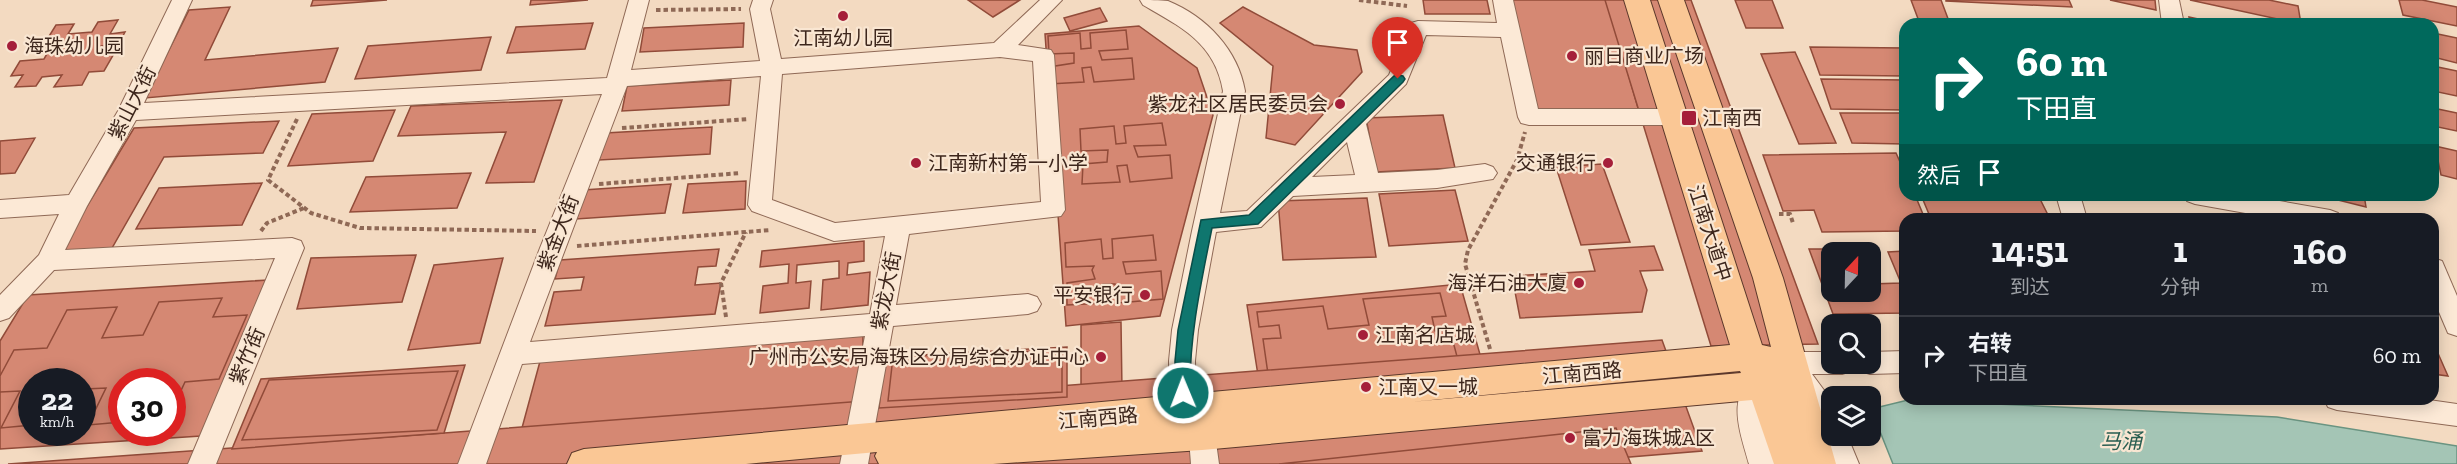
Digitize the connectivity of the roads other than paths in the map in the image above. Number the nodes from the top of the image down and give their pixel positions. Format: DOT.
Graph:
graph roads {
  1 [pos="183,0"];
  2 [pos="1052,0"];
  3 [pos="1150,0"];
  4 [pos="1503,0"];
  5 [pos="1637,0"];
  6 [pos="1671,0"];
  7 [pos="2169,0"];
  8 [pos="761,4"];
  9 [pos="637,5"];
  10 [pos="2172,18"];
  11 [pos="1509,30"];
  12 [pos="1000,50"];
  13 [pos="772,69"];
  14 [pos="617,82"];
  15 [pos="129,112"];
  16 [pos="1672,117"];
  17 [pos="1354,122"];
  18 [pos="1485,173"];
  19 [pos="1368,182"];
  20 [pos="1287,187"];
  21 [pos="2229,201"];
  22 [pos="76,204"];
  23 [pos="0,209"];
  24 [pos="2296,213"];
  25 [pos="1206,223"];
  26 [pos="899,225"];
  27 [pos="48,261"];
  28 [pos="1768,278"];
  29 [pos="1725,279"];
  30 [pos="2439,282"];
  31 [pos="1028,304"];
  32 [pos="0,311"];
  33 [pos="881,320"];
  34 [pos="2457,326"];
  35 [pos="512,354"];
  36 [pos="1899,362"];
  37 [pos="1790,363"];
  38 [pos="1821,363"];
  39 [pos="1881,363"];
  40 [pos="1756,371"];
  41 [pos="2382,405"];
  42 [pos="1821,408"];
  43 [pos="2457,415"];
  44 [pos="1197,436"];
  45 [pos="1838,446"];
  46 [pos="856,454"];
  47 [pos="202,464"];
  48 [pos="472,464"];
  49 [pos="584,464"];
  50 [pos="807,464"];
  51 [pos="1763,464"];
  52 [pos="1791,464"];
  53 [pos="1820,464"];
  54 [pos="1845,464"];
  1 -- 15 [label="street, 紫山大街"];
  2 -- 12 [label="street"];
  3 -- 25 [label="street"];
  4 -- 11 [label="street"];
  5 -- 16 [label="main road, 江南大道中"];
  6 -- 28 [label="main road, 江南大道中"];
  7 -- 10 [label="street"];
  8 -- 13 [label="street"];
  9 -- 14 [label="street, 紫金大街"];
  11 -- 16 [label="street"];
  11 -- 17 [label="street"];
  12 -- 13 [label="street"];
  12 -- 26 [label="street"];
  13 -- 14 [label="street"];
  13 -- 26 [label="street"];
  14 -- 15 [label="street"];
  14 -- 35 [label="street, 紫金大街"];
  15 -- 22 [label="street, 紫山大街"];
  16 -- 29 [label="main road, 江南大道中"];
  17 -- 19 [label="street"];
  17 -- 20 [label="street"];
  18 -- 19 [label="street"];
  19 -- 20 [label="street"];
  20 -- 25 [label="street"];
  21 -- 24 [label="street"];
  22 -- 23 [label="street"];
  22 -- 27 [label="street, 紫山大街"];
  25 -- 44 [label="street"];
  26 -- 33 [label="street, 紫龙大街"];
  27 -- 32 [label="street, 紫山大街"];
  27 -- 47 [label="street, 紫竹街"];
  28 -- 29 [label="main road"];
  28 -- 37 [label="main road, 江南大道中"];
  29 -- 40 [label="main road, 江南大道中"];
  30 -- 34 [label="street"];
  31 -- 33 [label="street"];
  33 -- 35 [label="street"];
  33 -- 46 [label="street, 紫龙大街"];
  35 -- 48 [label="street, 紫金大街"];
  36 -- 39 [label="street"];
  37 -- 38 [label="street"];
  37 -- 40 [label="main road"];
  37 -- 42 [label="street"];
  37 -- 53 [label="main road, 江南大道中"];
  40 -- 44 [label="main road"];
  40 -- 51 [label="street"];
  40 -- 52 [label="main road, 江南大道中"];
  41 -- 43 [label="street"];
  44 -- 46 [label="main road"];
  45 -- 54 [label="street"];
  46 -- 49 [label="main road"];
  46 -- 50 [label="main road"];
}
